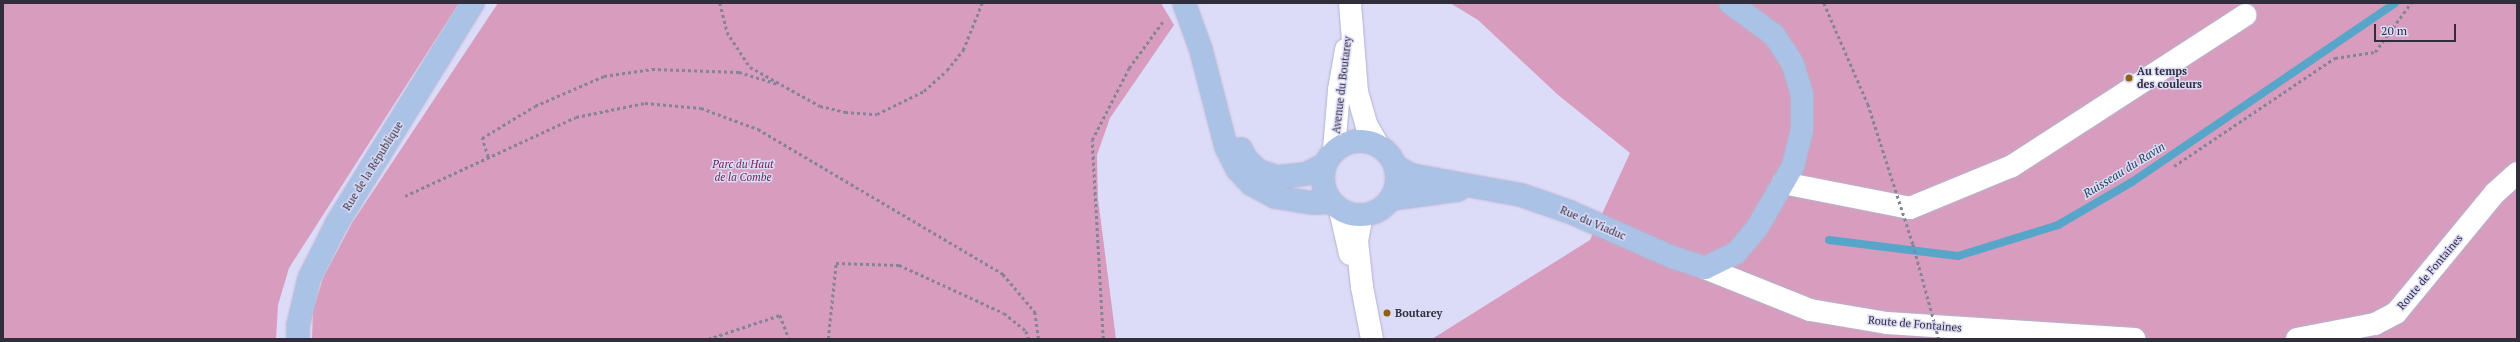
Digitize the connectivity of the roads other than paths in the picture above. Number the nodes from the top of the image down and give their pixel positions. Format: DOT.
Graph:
graph roads {
  1 [pos="473,3"];
  2 [pos="1730,3"];
  3 [pos="1176,9"];
  4 [pos="1350,11"];
  5 [pos="2245,15"];
  6 [pos="1216,100"];
  7 [pos="1378,145"];
  8 [pos="1329,158"];
  9 [pos="1395,166"];
  10 [pos="2517,173"];
  11 [pos="1783,182"];
  12 [pos="1477,187"];
  13 [pos="1391,199"];
  14 [pos="1336,206"];
  15 [pos="1362,215"];
  16 [pos="1705,268"];
  17 [pos="1362,287"];
  18 [pos="298,339"];
  19 [pos="1372,339"];
  20 [pos="2134,339"];
  21 [pos="2296,339"];
  1 -- 18 [label="main road, Rue de la République"];
  2 -- 11 [label="main road"];
  3 -- 6 [label="main road"];
  4 -- 7 [label="street, Avenue du Boutarey"];
  4 -- 8 [label="street, Avenue du Boutarey"];
  5 -- 11 [label="street"];
  6 -- 8 [label="main road"];
  6 -- 14 [label="main road"];
  7 -- 8 [label="main road"];
  7 -- 9 [label="main road"];
  8 -- 14 [label="main road"];
  9 -- 12 [label="main road, Rue du Viaduc"];
  9 -- 13 [label="main road"];
  10 -- 21 [label="street, Route de Fontaines"];
  11 -- 16 [label="main road"];
  12 -- 13 [label="main road, Rue du Viaduc"];
  12 -- 16 [label="main road, Rue du Viaduc"];
  13 -- 15 [label="main road"];
  14 -- 15 [label="main road"];
  14 -- 17 [label="street"];
  15 -- 17 [label="street"];
  16 -- 20 [label="street, Route de Fontaines"];
  17 -- 19 [label="street"];
}
